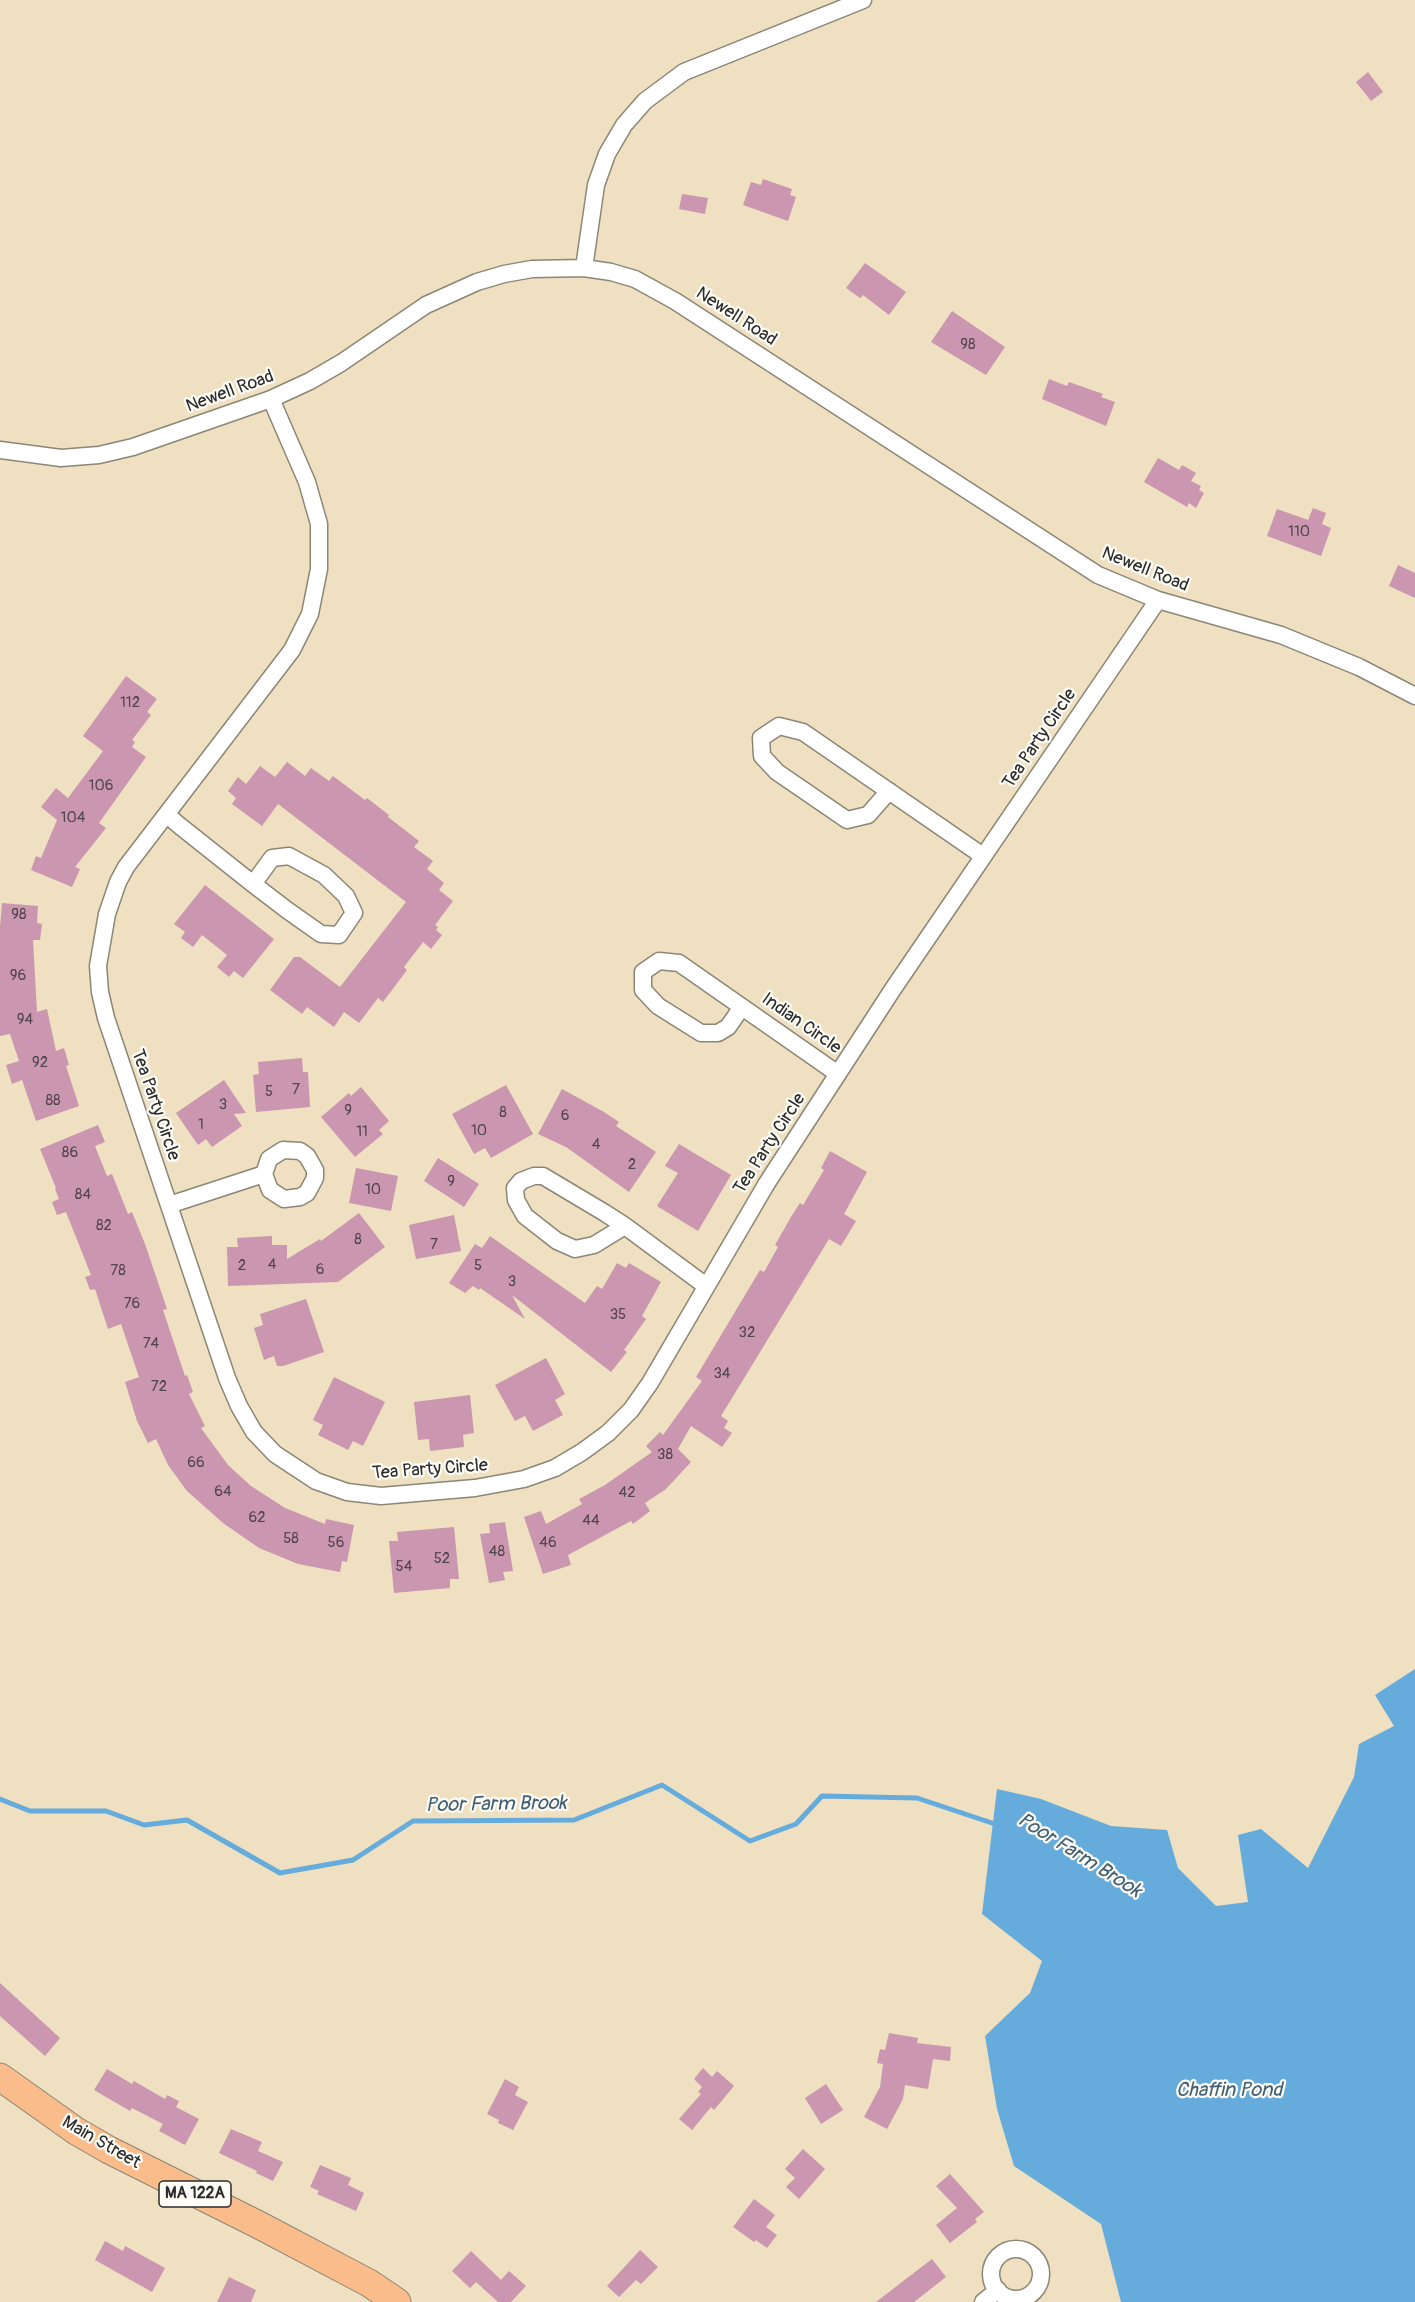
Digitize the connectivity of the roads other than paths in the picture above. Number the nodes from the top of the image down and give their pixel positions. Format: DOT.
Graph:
graph roads {
  1 [pos="863,0"];
  2 [pos="584,268"];
  3 [pos="271,399"];
  4 [pos="0,450"];
  5 [pos="1158,600"];
  6 [pos="1415,696"];
  7 [pos="889,791"];
  8 [pos="167,815"];
  9 [pos="983,856"];
  10 [pos="253,884"];
  11 [pos="742,1007"];
  12 [pos="838,1074"];
  13 [pos="264,1174"];
  14 [pos="169,1205"];
  15 [pos="625,1227"];
  16 [pos="706,1286"];
  17 [pos="0,2077"];
  18 [pos="998,2290"];
  19 [pos="397,2302"];
  20 [pos="983,2302"];
  1 -- 2 [label="street"];
  2 -- 3 [label="street, Newell Road"];
  2 -- 5 [label="street, Newell Road"];
  3 -- 4 [label="street, Newell Road"];
  3 -- 8 [label="street, Tea Party Circle"];
  5 -- 6 [label="street, Newell Road"];
  5 -- 9 [label="street, Tea Party Circle"];
  7 -- 7 [label="street"];
  7 -- 9 [label="street"];
  8 -- 10 [label="street"];
  8 -- 14 [label="street, Tea Party Circle"];
  9 -- 12 [label="street, Tea Party Circle"];
  10 -- 10 [label="street"];
  11 -- 11 [label="street, Indian Circle"];
  11 -- 12 [label="street, Indian Circle"];
  12 -- 16 [label="street, Tea Party Circle"];
  13 -- 14 [label="street"];
  14 -- 16 [label="street, Tea Party Circle"];
  15 -- 15 [label="street"];
  15 -- 16 [label="street"];
  17 -- 19 [label="main road, Main Street / MA 122A"];
  18 -- 20 [label="street"];
}
